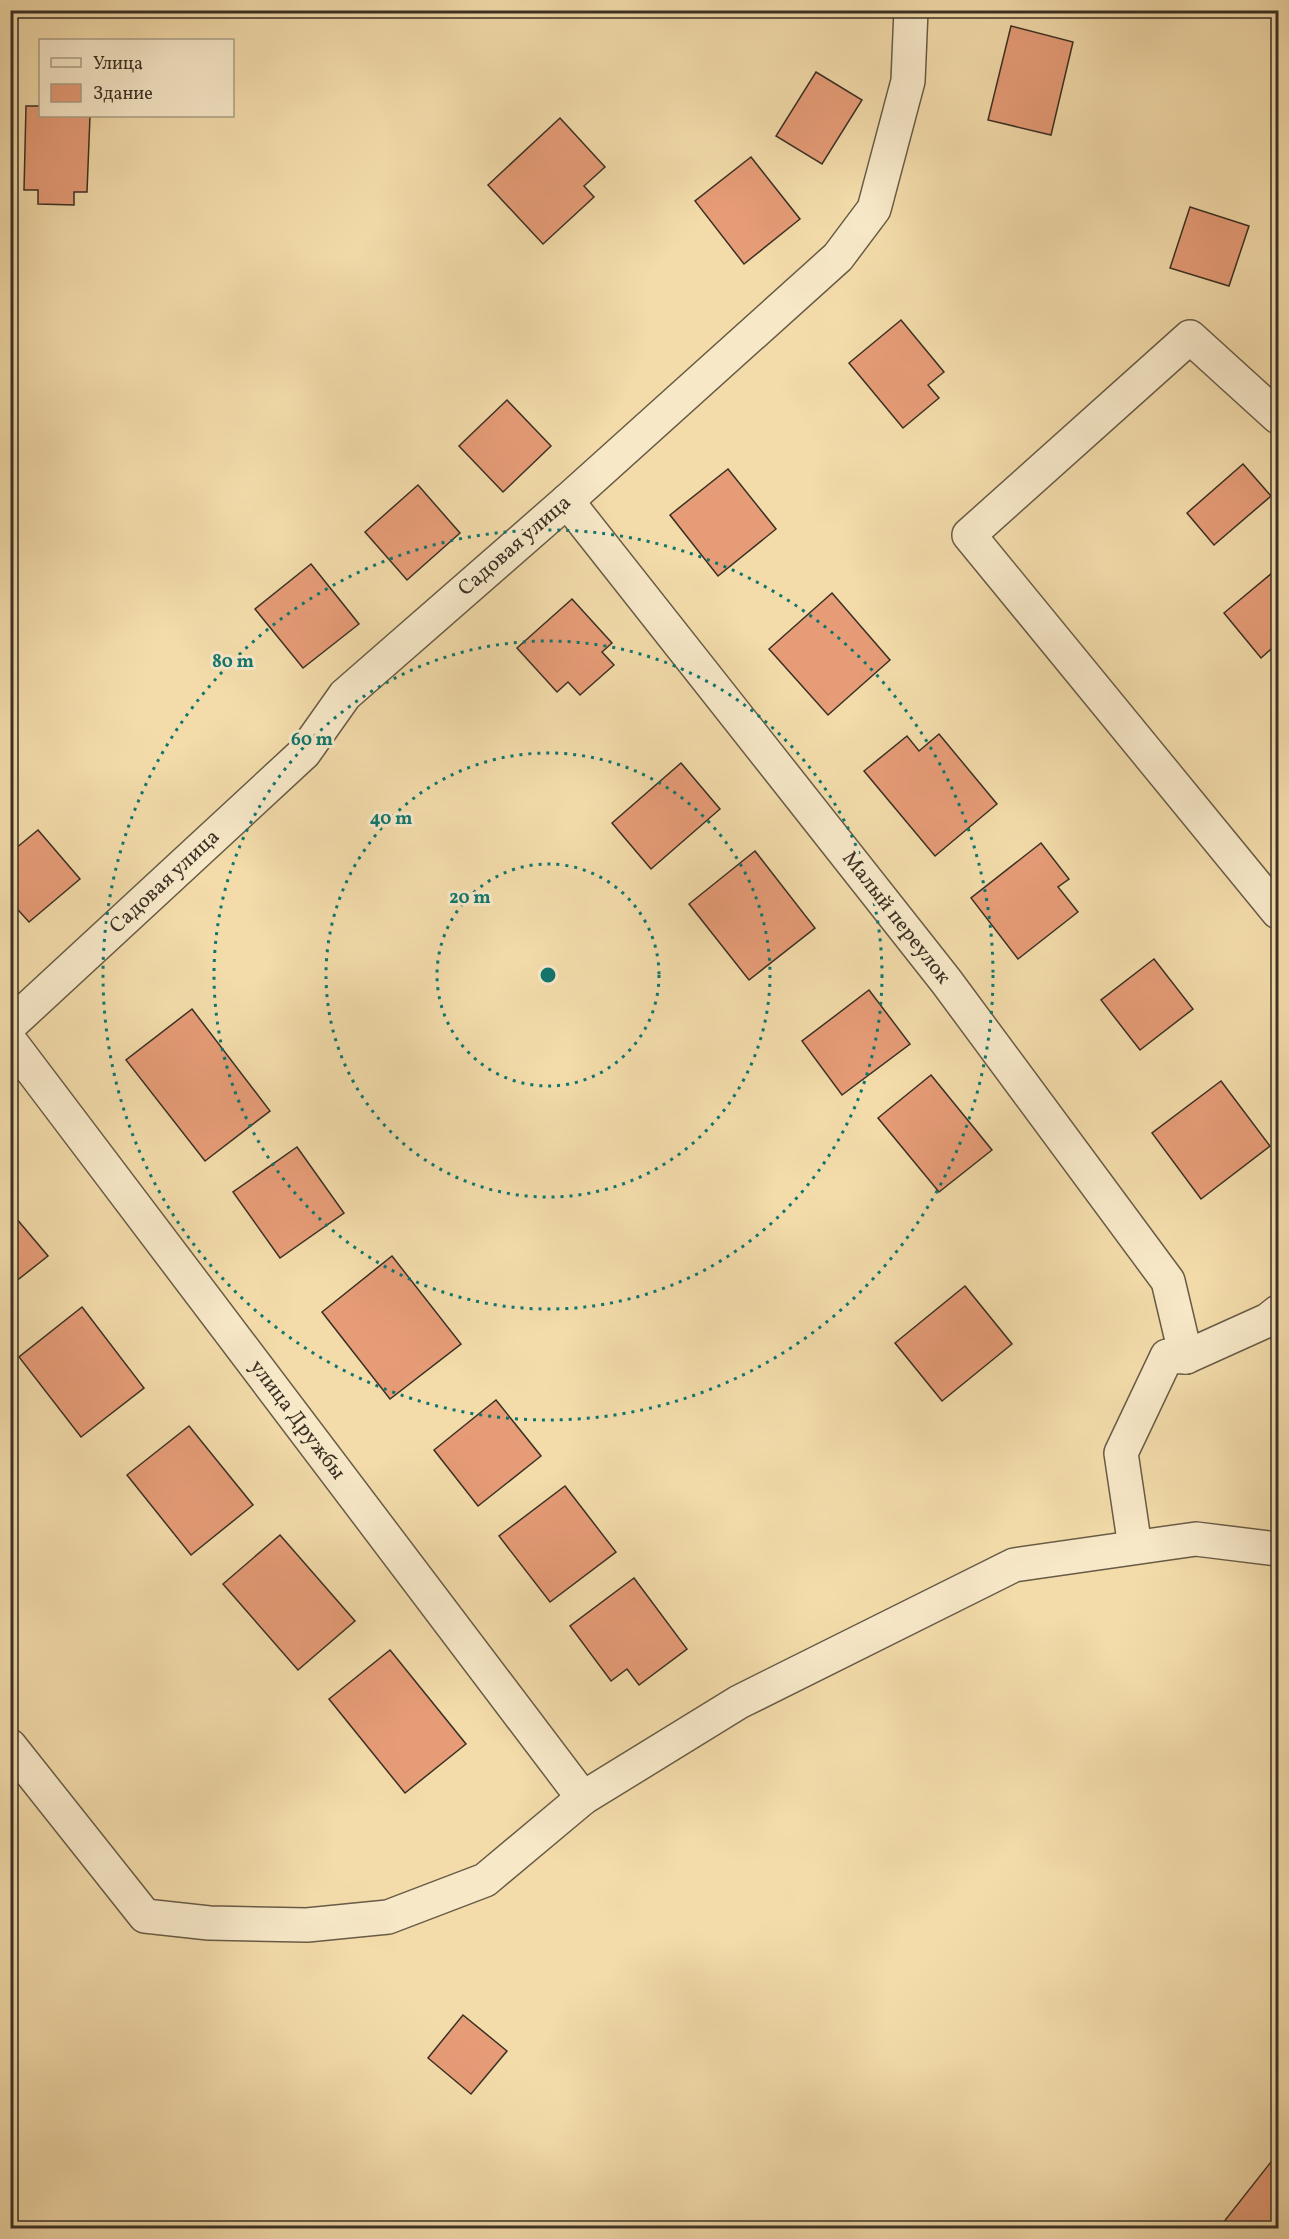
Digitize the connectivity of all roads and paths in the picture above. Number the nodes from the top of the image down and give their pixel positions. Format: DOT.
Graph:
graph roads {
  1 [pos="911,10"];
  2 [pos="1278,417"];
  3 [pos="567,501"];
  4 [pos="1278,912"];
  5 [pos="10,1025"];
  6 [pos="10,1041"];
  7 [pos="1278,1312"];
  8 [pos="1186,1358"];
  9 [pos="1135,1547"];
  10 [pos="1278,1549"];
  11 [pos="10,1746"];
  12 [pos="583,1798"];
  1 -- 3 [label="street, Садовая улица"];
  2 -- 4 [label="street"];
  3 -- 5 [label="street, Садовая улица"];
  3 -- 8 [label="street, Малый переулок"];
  6 -- 12 [label="street, улица Дружбы"];
  7 -- 8 [label="street"];
  8 -- 9 [label="street"];
  9 -- 10 [label="street"];
  9 -- 12 [label="street"];
  11 -- 12 [label="street"];
}
